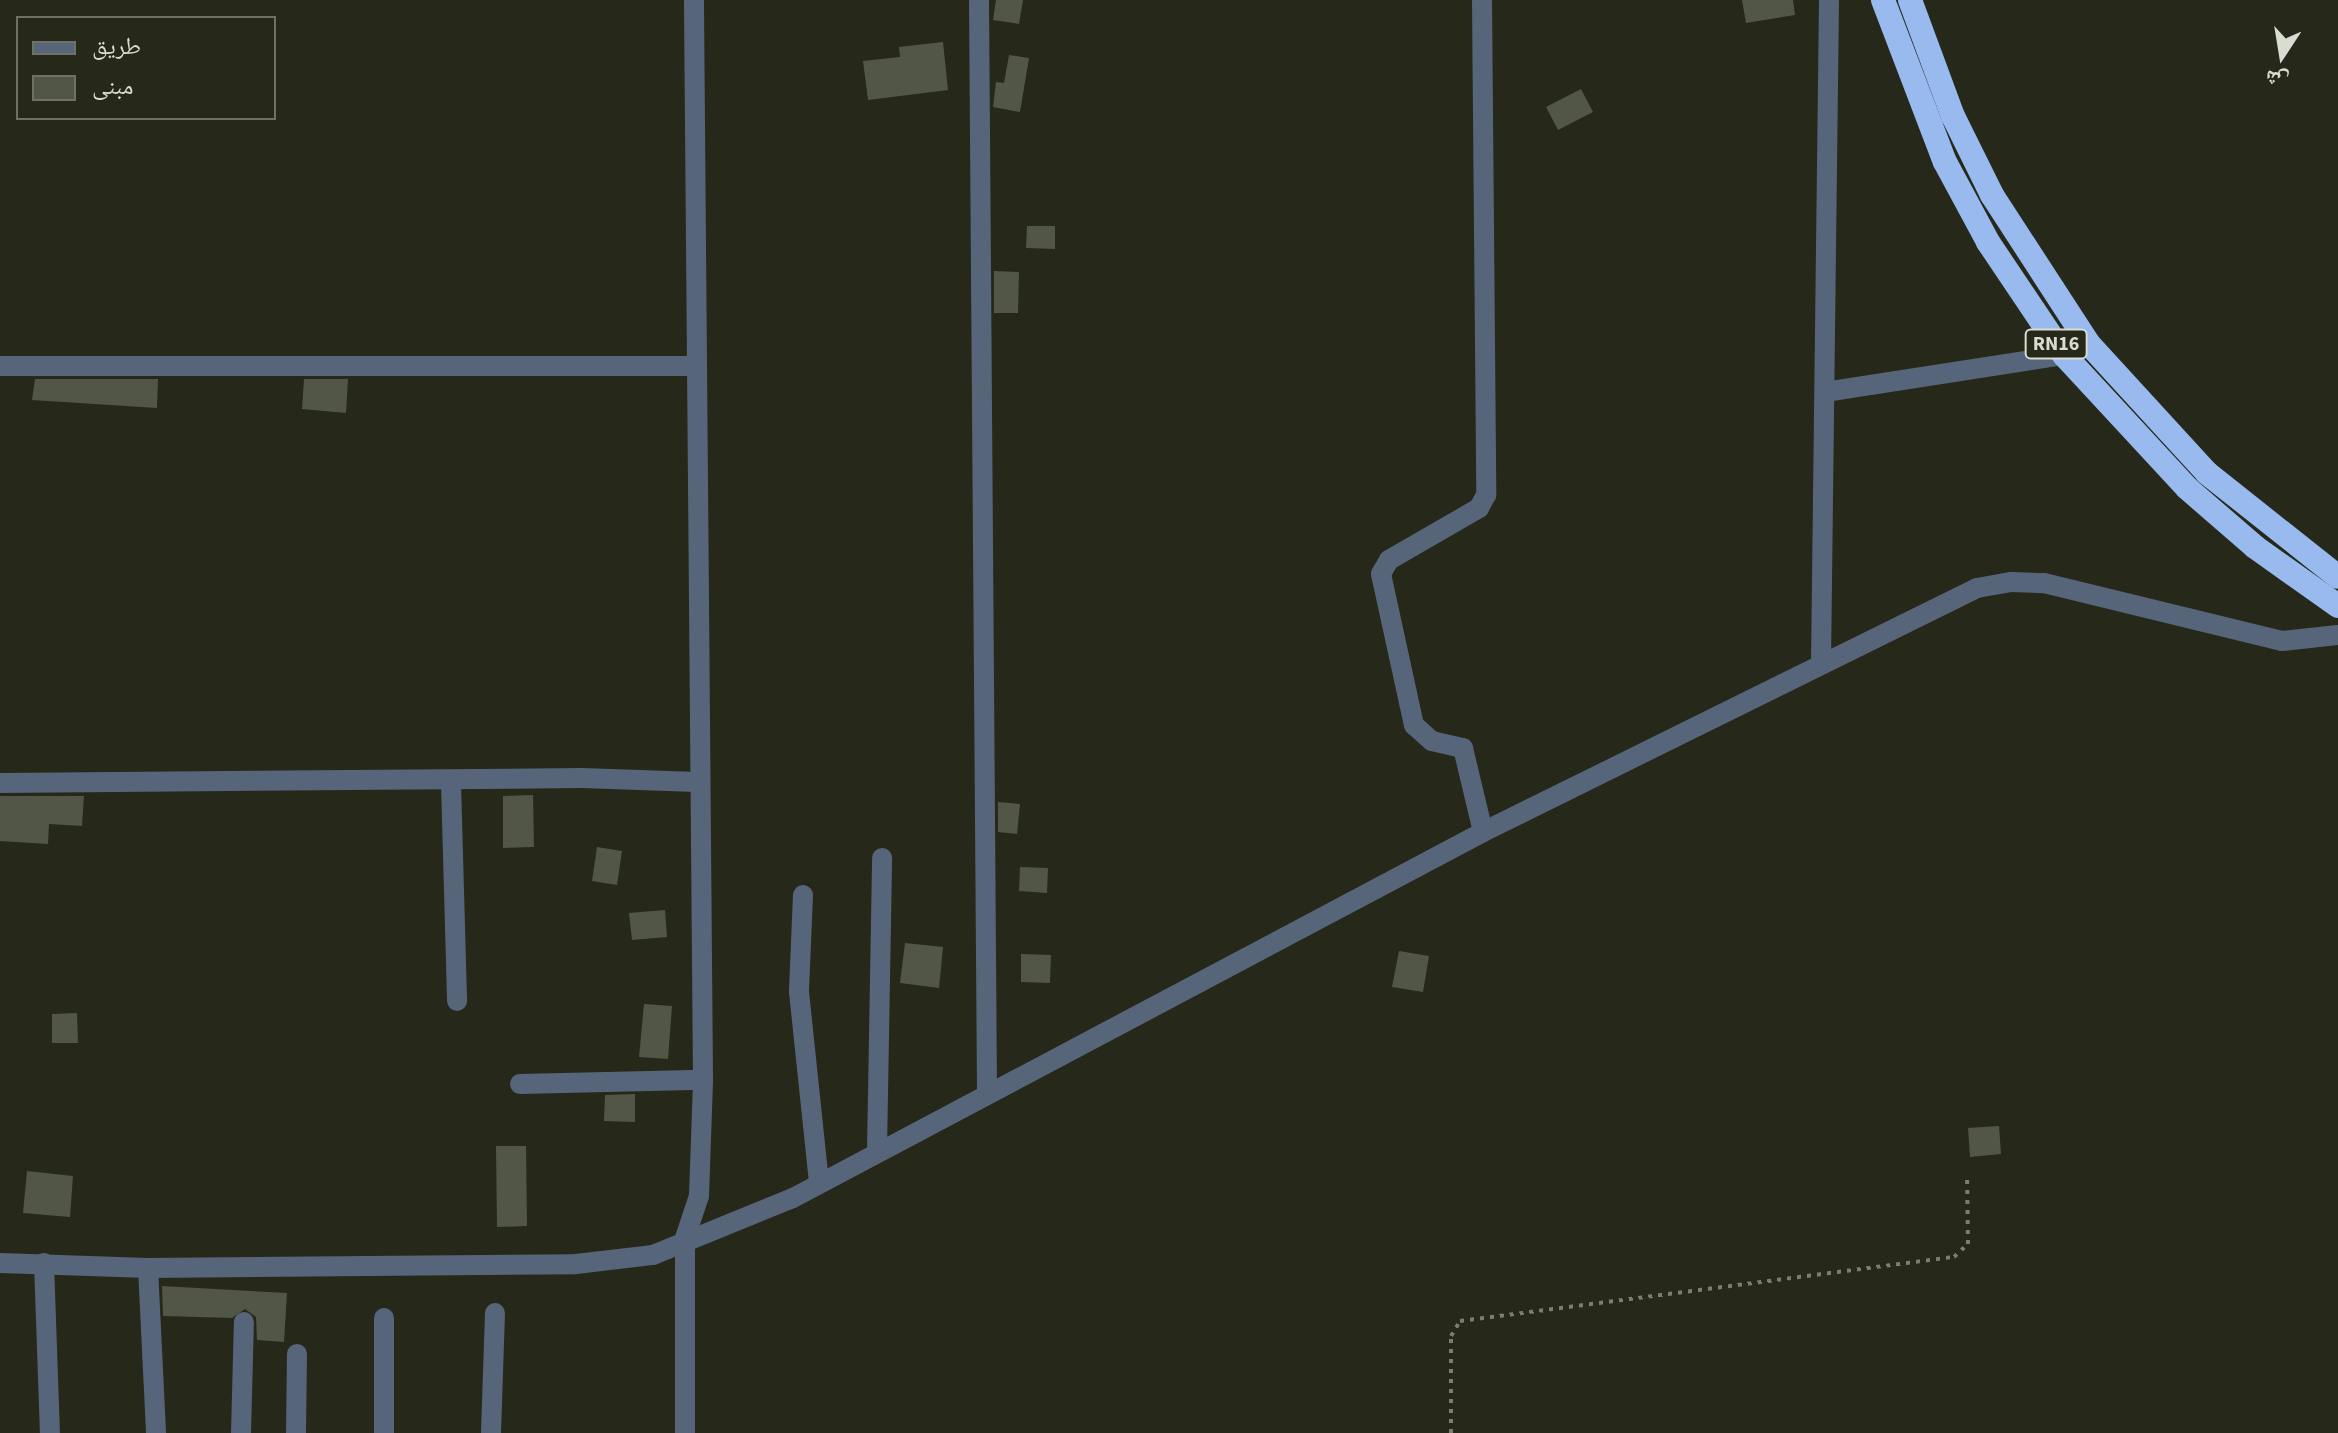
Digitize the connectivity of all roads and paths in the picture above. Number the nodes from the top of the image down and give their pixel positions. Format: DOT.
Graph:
graph roads {
  1 [pos="694,0"];
  2 [pos="979,0"];
  3 [pos="1482,0"];
  4 [pos="1829,0"];
  5 [pos="1883,0"];
  6 [pos="1910,0"];
  7 [pos="2064,355"];
  8 [pos="0,366"];
  9 [pos="695,366"];
  10 [pos="1825,392"];
  11 [pos="2338,577"];
  12 [pos="2338,606"];
  13 [pos="2338,635"];
  14 [pos="1821,664"];
  15 [pos="697,782"];
  16 [pos="0,783"];
  17 [pos="451,783"];
  18 [pos="1483,832"];
  19 [pos="882,858"];
  20 [pos="803,895"];
  21 [pos="457,1001"];
  22 [pos="703,1080"];
  23 [pos="520,1084"];
  24 [pos="987,1093"];
  25 [pos="877,1151"];
  26 [pos="1967,1175"];
  27 [pos="819,1183"];
  28 [pos="685,1238"];
  29 [pos="0,1263"];
  30 [pos="44,1263"];
  31 [pos="148,1268"];
  32 [pos="495,1313"];
  33 [pos="384,1318"];
  34 [pos="244,1322"];
  35 [pos="297,1354"];
  36 [pos="50,1433"];
  37 [pos="156,1433"];
  38 [pos="241,1433"];
  39 [pos="296,1433"];
  40 [pos="384,1433"];
  41 [pos="491,1433"];
  42 [pos="685,1433"];
  43 [pos="1451,1433"];
  1 -- 9 [label="street"];
  2 -- 24 [label="street"];
  3 -- 18 [label="street"];
  4 -- 10 [label="street"];
  5 -- 7 [label="highway, RN16"];
  6 -- 11 [label="highway, RN16"];
  7 -- 10 [label="street"];
  7 -- 12 [label="highway, RN16"];
  8 -- 9 [label="street"];
  9 -- 15 [label="street"];
  10 -- 14 [label="street"];
  13 -- 14 [label="street"];
  14 -- 18 [label="street"];
  15 -- 17 [label="street"];
  15 -- 22 [label="street"];
  16 -- 17 [label="street"];
  17 -- 21 [label="street"];
  18 -- 24 [label="street"];
  19 -- 25 [label="street"];
  20 -- 27 [label="street"];
  22 -- 23 [label="street"];
  22 -- 28 [label="street"];
  24 -- 25 [label="street"];
  25 -- 27 [label="street"];
  26 -- 43 [label="path"];
  27 -- 28 [label="street"];
  28 -- 31 [label="street"];
  28 -- 42 [label="street"];
  29 -- 30 [label="street"];
  30 -- 31 [label="street"];
  30 -- 36 [label="street"];
  31 -- 37 [label="street"];
  32 -- 41 [label="street"];
  33 -- 40 [label="street"];
  34 -- 38 [label="street"];
  35 -- 39 [label="street"];
}
